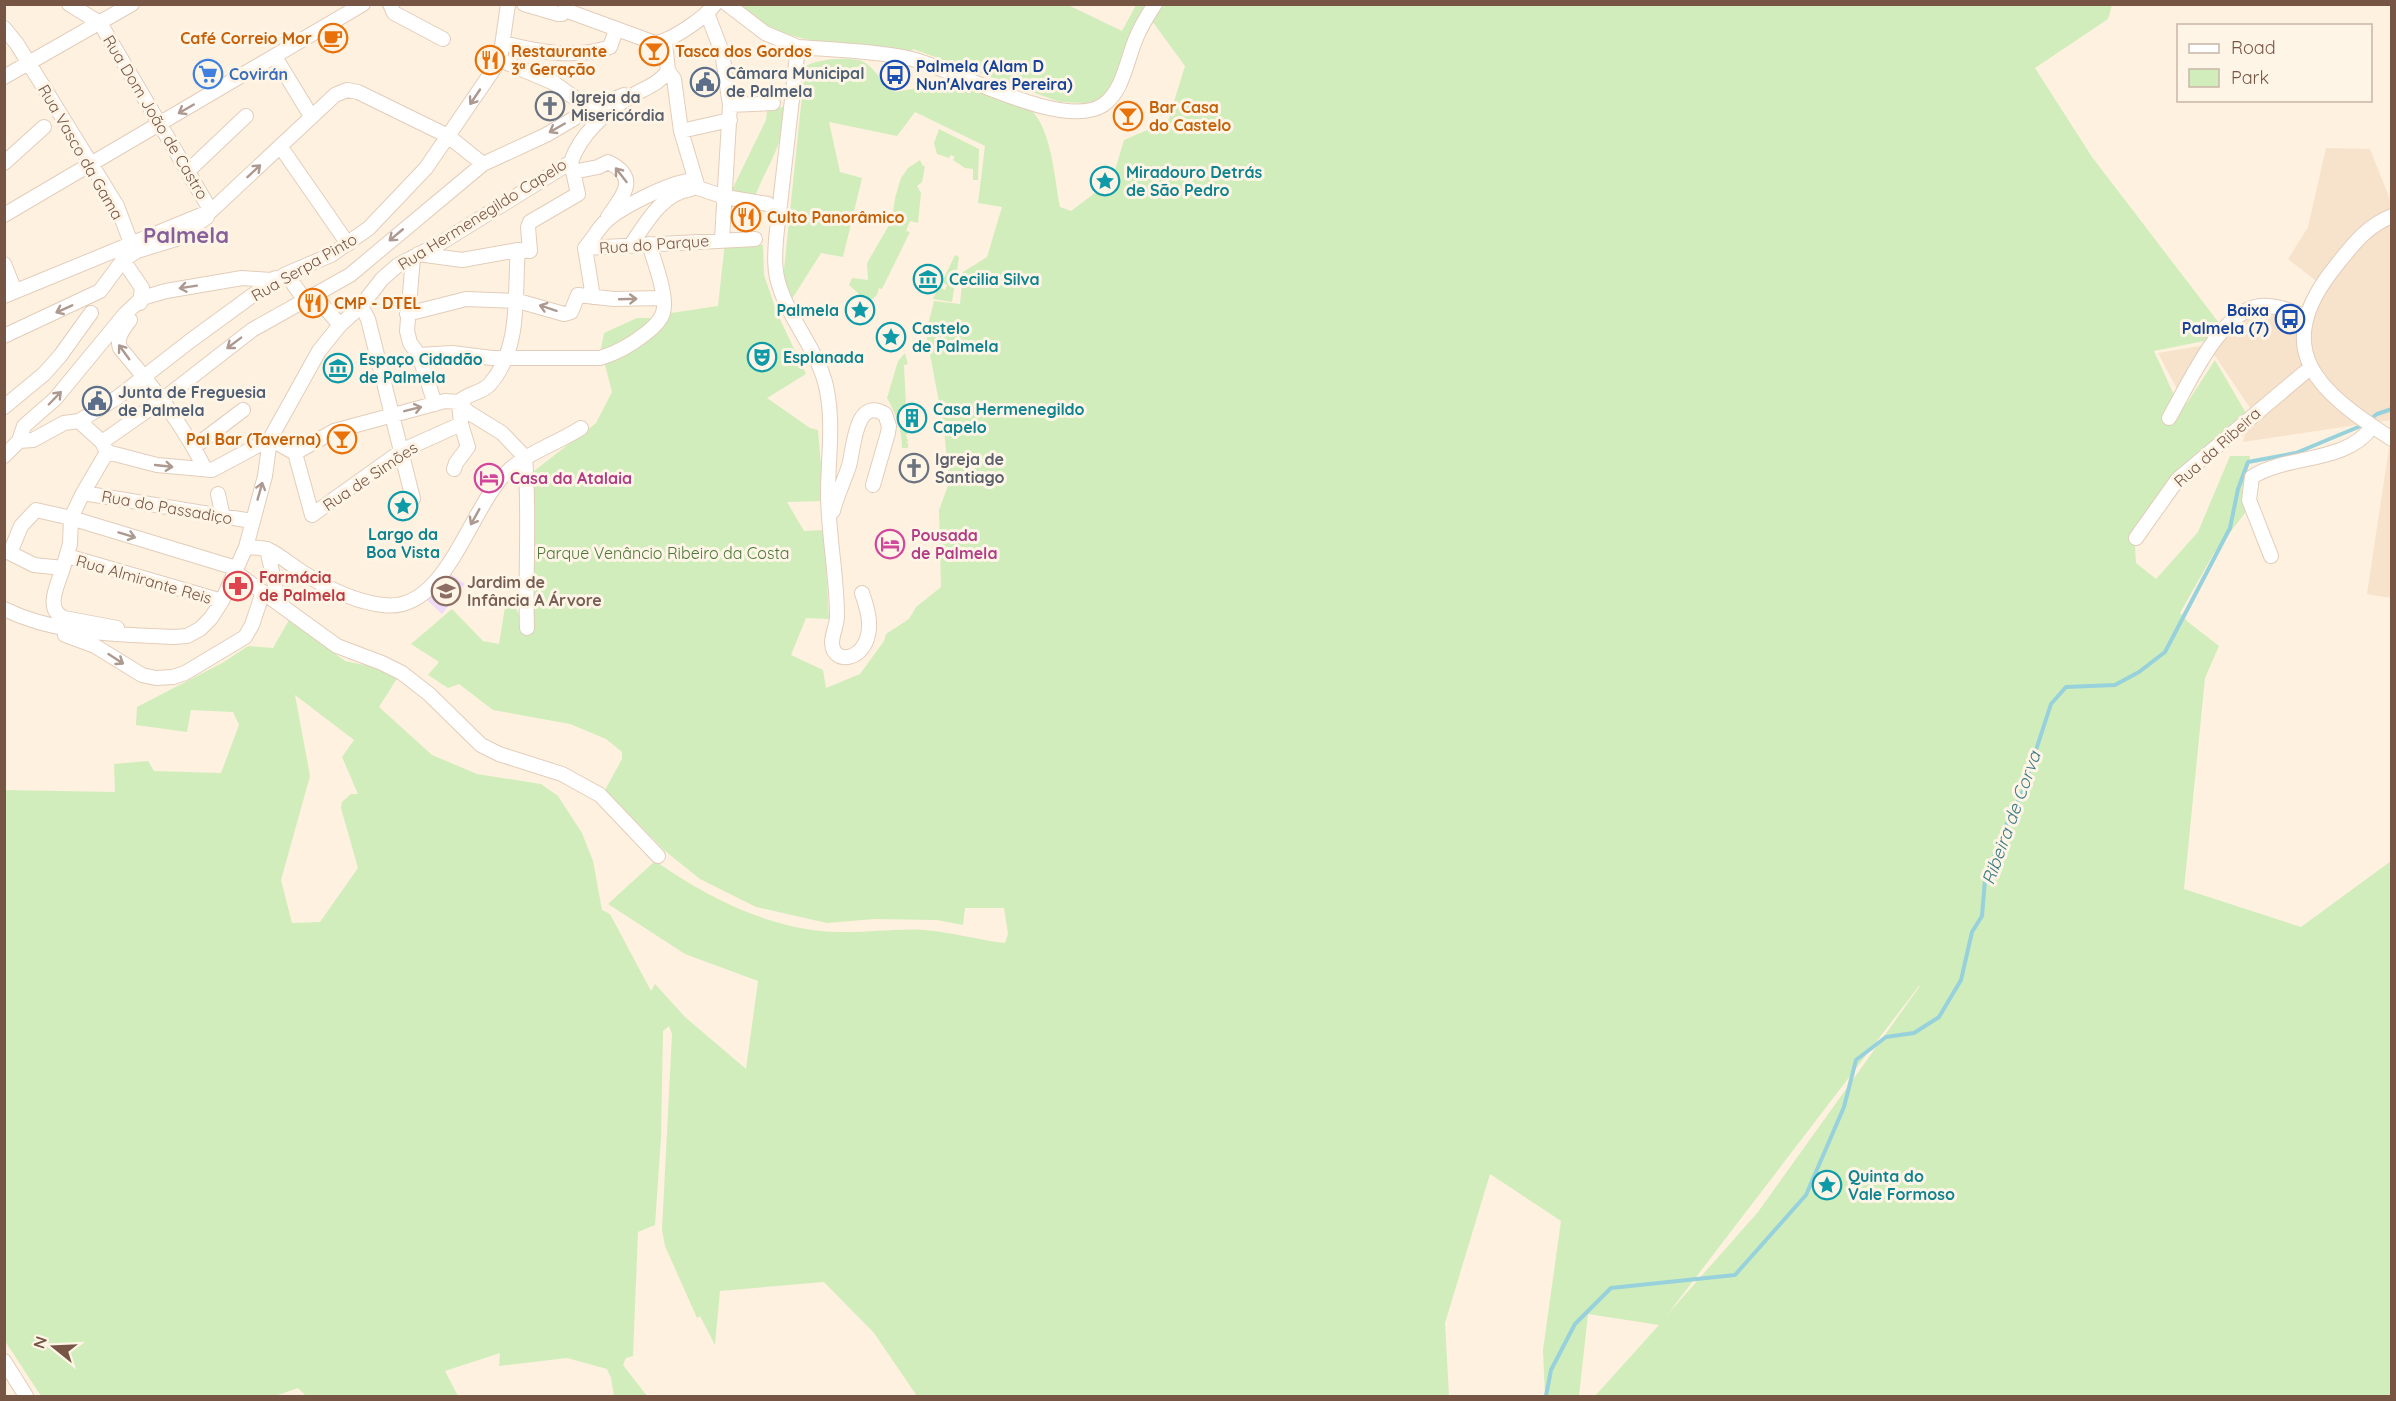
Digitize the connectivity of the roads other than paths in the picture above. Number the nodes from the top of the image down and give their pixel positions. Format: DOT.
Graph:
graph roads {
  1 [pos="69,4"];
  2 [pos="132,4"];
  3 [pos="363,4"];
  4 [pos="390,4"];
  5 [pos="508,4"];
  6 [pos="524,4"];
  7 [pos="727,4"];
  8 [pos="1155,4"];
  9 [pos="565,7"];
  10 [pos="711,9"];
  11 [pos="100,23"];
  12 [pos="4,28"];
  13 [pos="616,30"];
  14 [pos="443,39"];
  15 [pos="665,42"];
  16 [pos="503,43"];
  17 [pos="798,46"];
  18 [pos="275,57"];
  19 [pos="500,60"];
  20 [pos="29,63"];
  21 [pos="668,71"];
  22 [pos="4,77"];
  23 [pos="649,87"];
  24 [pos="772,103"];
  25 [pos="730,105"];
  26 [pos="590,109"];
  27 [pos="246,116"];
  28 [pos="311,117"];
  29 [pos="730,120"];
  30 [pos="160,124"];
  31 [pos="44,127"];
  32 [pos="681,131"];
  33 [pos="448,136"];
  34 [pos="280,146"];
  35 [pos="572,162"];
  36 [pos="4,164"];
  37 [pos="92,164"];
  38 [pos="483,164"];
  39 [pos="188,171"];
  40 [pos="698,188"];
  41 [pos="725,197"];
  42 [pos="768,204"];
  43 [pos="211,211"];
  44 [pos="4,215"];
  45 [pos="2391,216"];
  46 [pos="606,221"];
  47 [pos="722,239"];
  48 [pos="756,239"];
  49 [pos="131,243"];
  50 [pos="348,244"];
  51 [pos="649,244"];
  52 [pos="631,245"];
  53 [pos="585,248"];
  54 [pos="524,250"];
  55 [pos="415,255"];
  56 [pos="123,260"];
  57 [pos="4,264"];
  58 [pos="290,279"];
  59 [pos="10,293"];
  60 [pos="594,297"];
  61 [pos="142,298"];
  62 [pos="310,298"];
  63 [pos="663,298"];
  64 [pos="518,300"];
  65 [pos="361,306"];
  66 [pos="90,313"];
  67 [pos="407,314"];
  68 [pos="2305,316"];
  69 [pos="340,325"];
  70 [pos="4,336"];
  71 [pos="419,355"];
  72 [pos="60,356"];
  73 [pos="505,358"];
  74 [pos="2310,368"];
  75 [pos="78,372"];
  76 [pos="145,378"];
  77 [pos="162,400"];
  78 [pos="459,402"];
  79 [pos="435,404"];
  80 [pos="4,407"];
  81 [pos="243,410"];
  82 [pos="391,415"];
  83 [pos="2169,418"];
  84 [pos="79,421"];
  85 [pos="461,424"];
  86 [pos="2372,427"];
  87 [pos="581,428"];
  88 [pos="270,439"];
  89 [pos="2391,439"];
  90 [pos="19,441"];
  91 [pos="105,447"];
  92 [pos="194,447"];
  93 [pos="403,450"];
  94 [pos="295,453"];
  95 [pos="4,456"];
  96 [pos="525,457"];
  97 [pos="205,469"];
  98 [pos="454,469"];
  99 [pos="873,485"];
  100 [pos="83,493"];
  101 [pos="218,494"];
  102 [pos="413,499"];
  103 [pos="223,517"];
  104 [pos="71,518"];
  105 [pos="252,521"];
  106 [pos="830,525"];
  107 [pos="2136,538"];
  108 [pos="246,547"];
  109 [pos="267,549"];
  110 [pos="2271,556"];
  111 [pos="65,562"];
  112 [pos="236,570"];
  113 [pos="263,592"];
  114 [pos="862,592"];
  115 [pos="222,601"];
  116 [pos="279,603"];
  117 [pos="4,609"];
  118 [pos="45,626"];
  119 [pos="527,628"];
  120 [pos="142,635"];
  121 [pos="658,856"];
  122 [pos="4,1361"];
  123 [pos="26,1396"];
  1 -- 11 [label="street"];
  2 -- 11 [label="street"];
  3 -- 18 [label="street"];
  4 -- 14 [label="street"];
  5 -- 16 [label="street, Rua Serpa Pinto"];
  6 -- 9 [label="street"];
  7 -- 17 [label="street"];
  8 -- 17 [label="street"];
  9 -- 13 [label="street"];
  10 -- 15 [label="street"];
  10 -- 25 [label="street"];
  11 -- 20 [label="street"];
  11 -- 30 [label="street, Rua Dom João de Castro"];
  12 -- 20 [label="street, Rua Vasco da Gama"];
  13 -- 15 [label="street"];
  13 -- 16 [label="street"];
  15 -- 21 [label="street"];
  16 -- 19 [label="street, Rua Serpa Pinto"];
  17 -- 106 [label="street"];
  18 -- 28 [label="street"];
  18 -- 30 [label="street, one-way"];
  19 -- 26 [label="street"];
  19 -- 33 [label="street, Rua Serpa Pinto, one-way"];
  20 -- 22 [label="street"];
  20 -- 37 [label="street, Rua Vasco da Gama"];
  21 -- 23 [label="street"];
  21 -- 32 [label="street"];
  23 -- 26 [label="street"];
  23 -- 35 [label="street"];
  24 -- 25 [label="street"];
  25 -- 29 [label="street"];
  26 -- 38 [label="street, one-way"];
  27 -- 39 [label="street"];
  28 -- 33 [label="street"];
  28 -- 34 [label="street"];
  29 -- 32 [label="street"];
  29 -- 41 [label="street"];
  30 -- 37 [label="street"];
  30 -- 39 [label="street, Rua Dom João de Castro"];
  31 -- 36 [label="street"];
  32 -- 40 [label="street"];
  33 -- 38 [label="street"];
  33 -- 50 [label="street, Rua Serpa Pinto"];
  43 -- 34 [label="street, one-way"];
  34 -- 50 [label="street"];
  46 -- 35 [label="street, one-way"];
  35 -- 54 [label="street"];
  35 -- 55 [label="street, Rua Hermenegildo Capelo"];
  37 -- 44 [label="street"];
  37 -- 49 [label="street, Rua Vasco da Gama"];
  38 -- 62 [label="street, one-way"];
  39 -- 43 [label="street, Rua Dom João de Castro"];
  40 -- 41 [label="street"];
  40 -- 46 [label="street"];
  40 -- 52 [label="street"];
  41 -- 42 [label="street"];
  41 -- 47 [label="street"];
  43 -- 49 [label="street"];
  43 -- 56 [label="street"];
  45 -- 68 [label="street"];
  46 -- 53 [label="street"];
  47 -- 48 [label="street, Rua do Parque"];
  47 -- 51 [label="street, Rua do Parque"];
  49 -- 59 [label="street"];
  50 -- 58 [label="street, Rua Serpa Pinto"];
  51 -- 52 [label="street, Rua do Parque"];
  51 -- 63 [label="street"];
  52 -- 53 [label="street, Rua do Parque"];
  53 -- 60 [label="street"];
  54 -- 55 [label="street"];
  54 -- 64 [label="street"];
  55 -- 65 [label="street, Rua Hermenegildo Capelo"];
  55 -- 67 [label="street"];
  56 -- 61 [label="street"];
  56 -- 70 [label="street, one-way"];
  57 -- 59 [label="street"];
  58 -- 61 [label="street, one-way"];
  58 -- 62 [label="street"];
  58 -- 76 [label="street, Rua Serpa Pinto"];
  60 -- 63 [label="street, one-way"];
  60 -- 64 [label="street, one-way"];
  61 -- 75 [label="street"];
  76 -- 61 [label="street, one-way"];
  62 -- 69 [label="street"];
  62 -- 77 [label="street, one-way"];
  63 -- 73 [label="street"];
  64 -- 67 [label="street"];
  64 -- 73 [label="street"];
  65 -- 69 [label="street, Rua Hermenegildo Capelo"];
  65 -- 82 [label="street"];
  66 -- 72 [label="street"];
  67 -- 71 [label="street"];
  68 -- 74 [label="street"];
  68 -- 83 [label="street"];
  69 -- 88 [label="street, Rua Hermenegildo Capelo"];
  71 -- 73 [label="street"];
  71 -- 79 [label="street"];
  72 -- 75 [label="street"];
  72 -- 80 [label="street"];
  73 -- 78 [label="street"];
  74 -- 86 [label="street"];
  74 -- 107 [label="street, Rua da Ribeira"];
  90 -- 75 [label="street, one-way"];
  76 -- 77 [label="street"];
  76 -- 84 [label="street, Rua Serpa Pinto"];
  77 -- 91 [label="street"];
  77 -- 92 [label="street"];
  78 -- 79 [label="street"];
  78 -- 85 [label="street"];
  78 -- 96 [label="street"];
  82 -- 79 [label="street, one-way"];
  81 -- 92 [label="street"];
  82 -- 93 [label="street"];
  82 -- 94 [label="street"];
  84 -- 90 [label="street, Rua Serpa Pinto"];
  84 -- 91 [label="street"];
  85 -- 93 [label="street, Rua de Simões"];
  85 -- 98 [label="street"];
  86 -- 89 [label="street"];
  86 -- 110 [label="street"];
  87 -- 96 [label="street"];
  88 -- 94 [label="street"];
  88 -- 97 [label="street"];
  105 -- 88 [label="street, Rua Hermenegildo Capelo, one-way"];
  90 -- 95 [label="street"];
  91 -- 97 [label="street, one-way"];
  91 -- 100 [label="street"];
  92 -- 97 [label="street"];
  93 -- 94 [label="street, Rua de Simões"];
  93 -- 102 [label="street"];
  96 -- 109 [label="street, one-way"];
  96 -- 119 [label="street"];
  99 -- 106 [label="street"];
  100 -- 103 [label="street, Rua do Passadiço"];
  100 -- 104 [label="street"];
  101 -- 103 [label="street"];
  103 -- 105 [label="street, Rua do Passadiço"];
  104 -- 111 [label="street"];
  104 -- 111 [label="street"];
  104 -- 112 [label="street, one-way"];
  105 -- 108 [label="street, Rua Hermenegildo Capelo"];
  106 -- 114 [label="street"];
  108 -- 109 [label="street"];
  108 -- 112 [label="street, Rua Hermenegildo Capelo"];
  109 -- 116 [label="street"];
  111 -- 115 [label="street, Rua Almirante Reis"];
  111 -- 120 [label="street"];
  112 -- 113 [label="street"];
  112 -- 115 [label="street, Rua Hermenegildo Capelo"];
  113 -- 116 [label="street"];
  118 -- 113 [label="street, one-way"];
  115 -- 120 [label="street, Rua Hermenegildo Capelo"];
  116 -- 121 [label="street"];
  117 -- 118 [label="street, Rua Hermenegildo Capelo"];
  118 -- 120 [label="street, Rua Hermenegildo Capelo"];
  122 -- 123 [label="street"];
}
